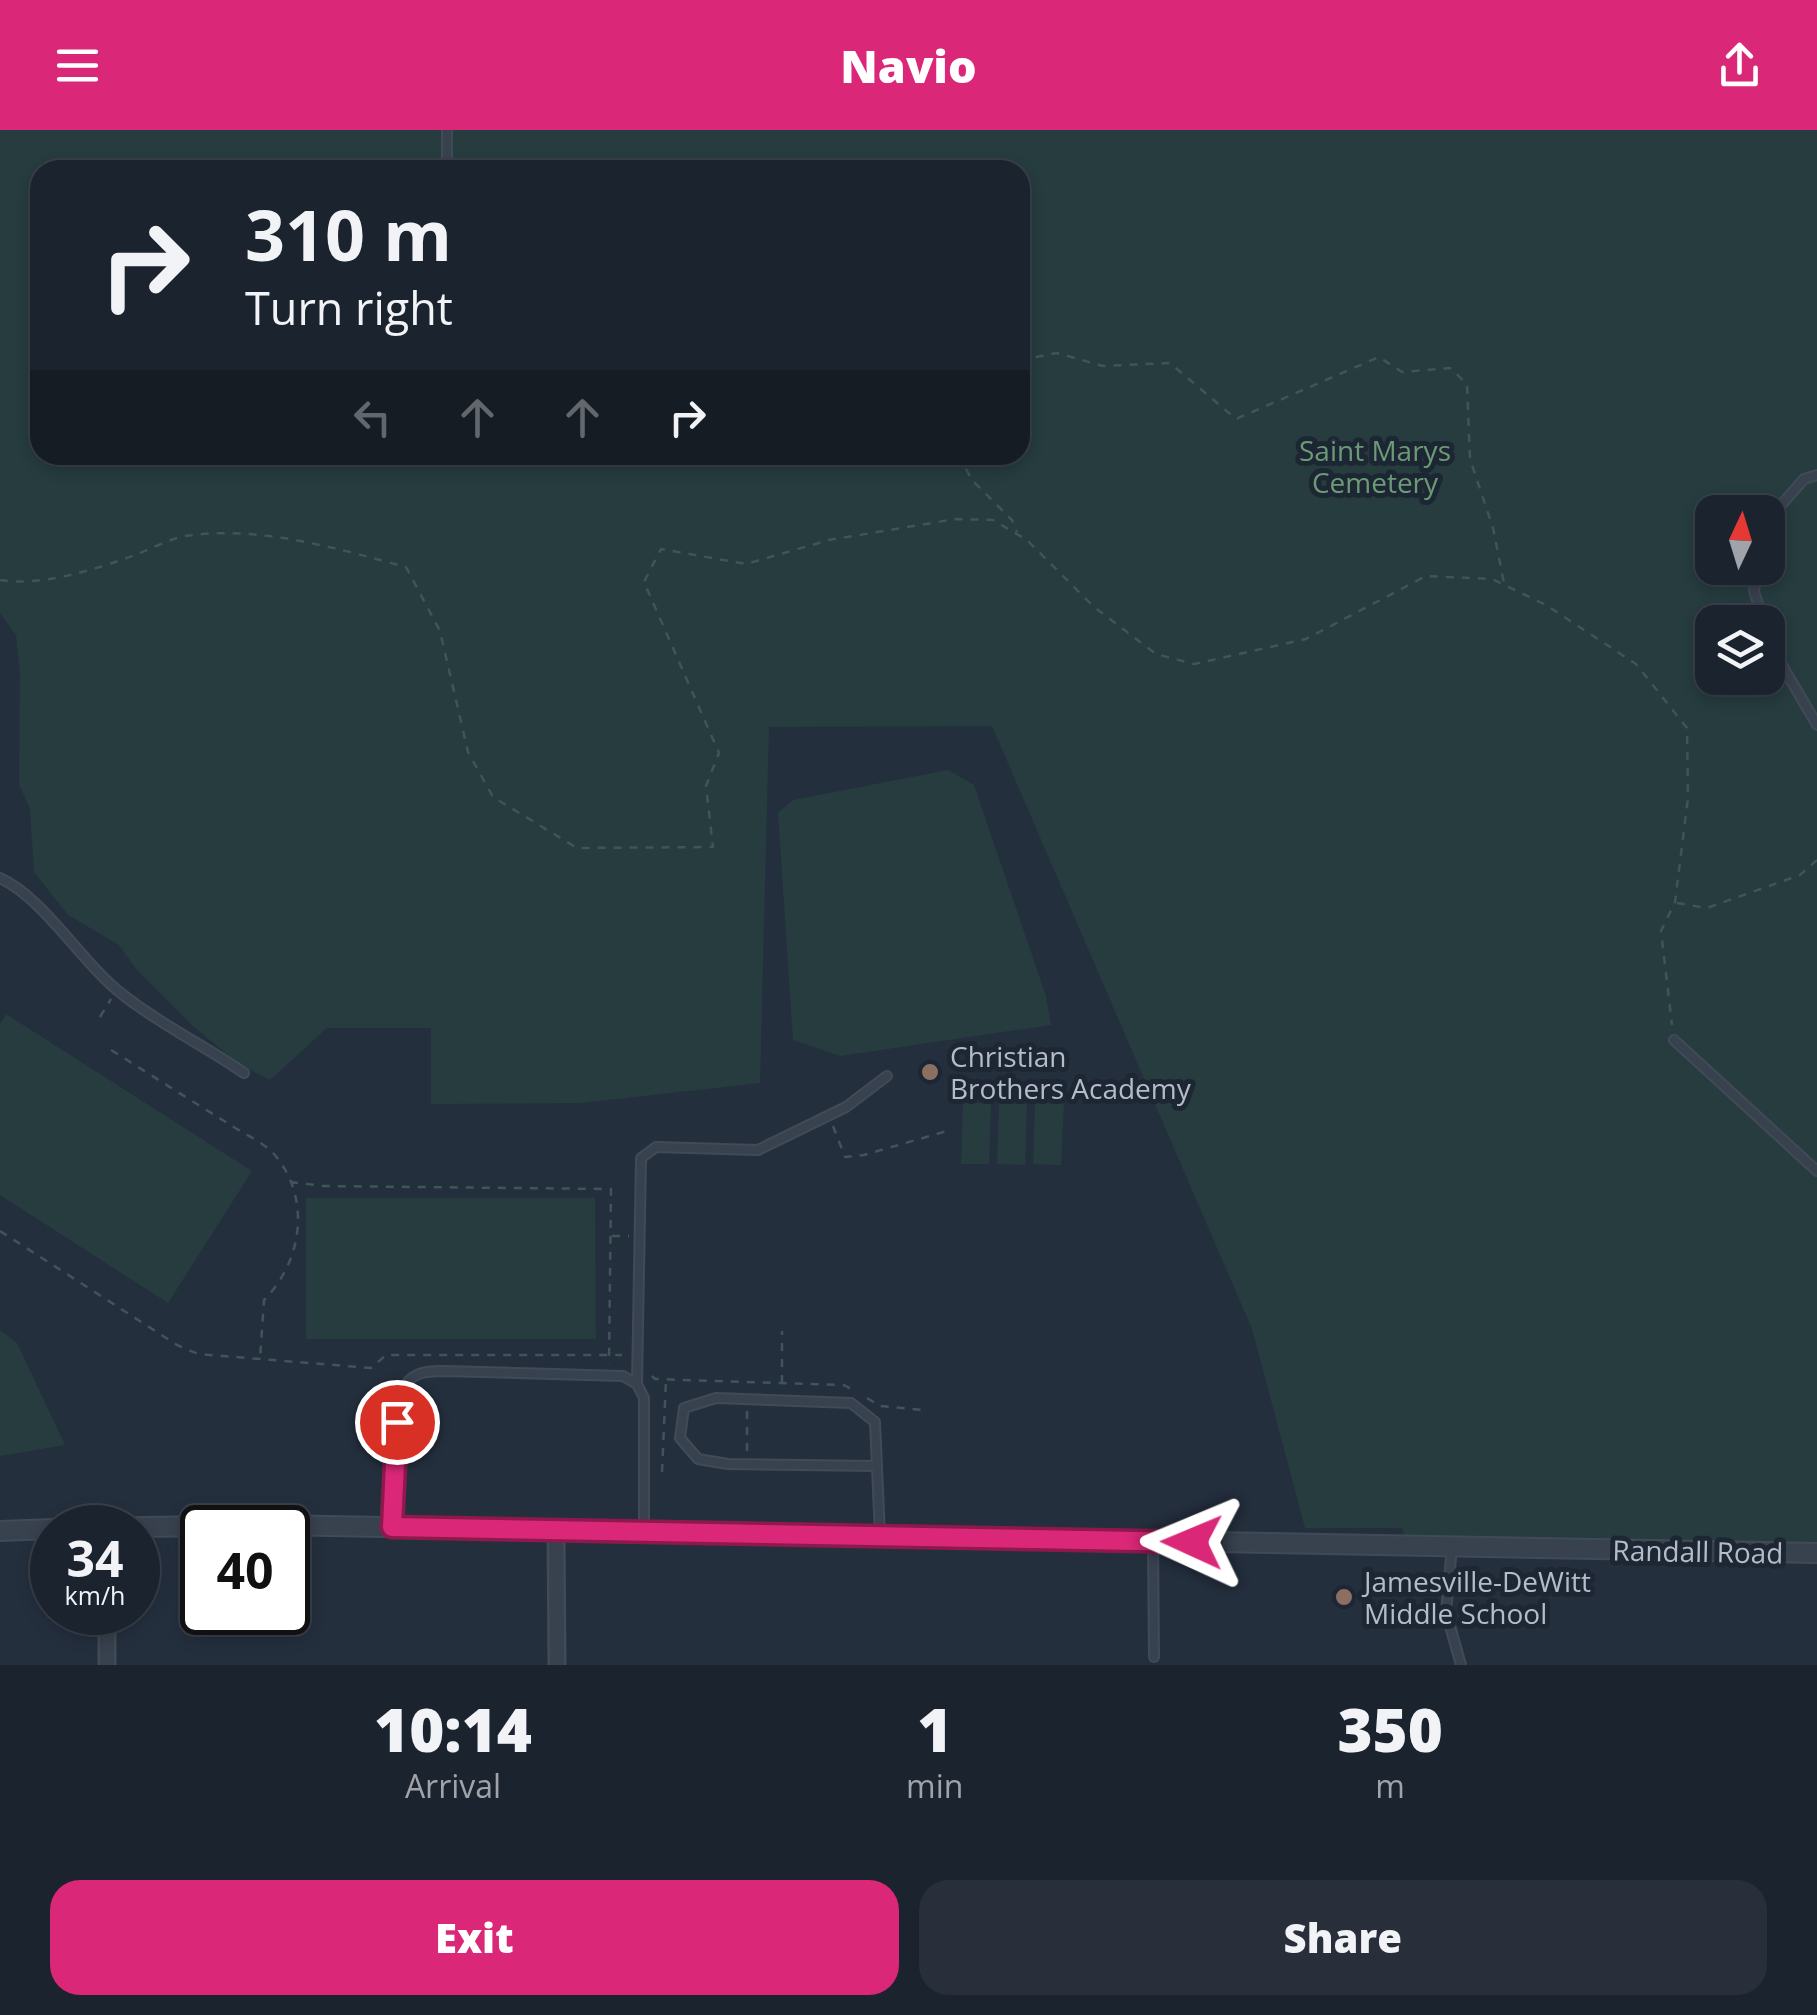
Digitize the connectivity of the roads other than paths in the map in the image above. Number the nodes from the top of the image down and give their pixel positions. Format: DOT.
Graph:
graph roads {
  1 [pos="447,130"];
  2 [pos="447,160"];
  3 [pos="1817,475"];
  4 [pos="1785,501"];
  5 [pos="1785,670"];
  6 [pos="1817,725"];
  7 [pos="0,878"];
  8 [pos="1674,1040"];
  9 [pos="244,1073"];
  10 [pos="887,1076"];
  11 [pos="1817,1171"];
  12 [pos="637,1384"];
  13 [pos="877,1466"];
  14 [pos="160,1527"];
  15 [pos="392,1527"];
  16 [pos="30,1529"];
  17 [pos="556,1530"];
  18 [pos="0,1531"];
  19 [pos="644,1532"];
  20 [pos="880,1535"];
  21 [pos="1153,1540"];
  22 [pos="1452,1547"];
  23 [pos="1817,1553"];
  24 [pos="107,1635"];
  25 [pos="1154,1657"];
  26 [pos="107,1665"];
  27 [pos="556,1665"];
  28 [pos="1461,1665"];
  1 -- 2 [label="lane"];
  3 -- 4 [label="lane"];
  5 -- 6 [label="lane"];
  7 -- 9 [label="lane"];
  8 -- 11 [label="lane"];
  10 -- 12 [label="lane"];
  12 -- 15 [label="lane"];
  12 -- 19 [label="lane"];
  13 -- 13 [label="lane"];
  13 -- 20 [label="lane"];
  14 -- 15 [label="street, Randall Road"];
  15 -- 17 [label="street, Randall Road"];
  16 -- 18 [label="street"];
  17 -- 19 [label="street, Randall Road"];
  17 -- 27 [label="street"];
  19 -- 20 [label="street, Randall Road"];
  20 -- 21 [label="street, Randall Road"];
  21 -- 22 [label="street, Randall Road"];
  21 -- 25 [label="lane"];
  22 -- 23 [label="street, Randall Road"];
  22 -- 28 [label="lane"];
  24 -- 26 [label="street"];
}
